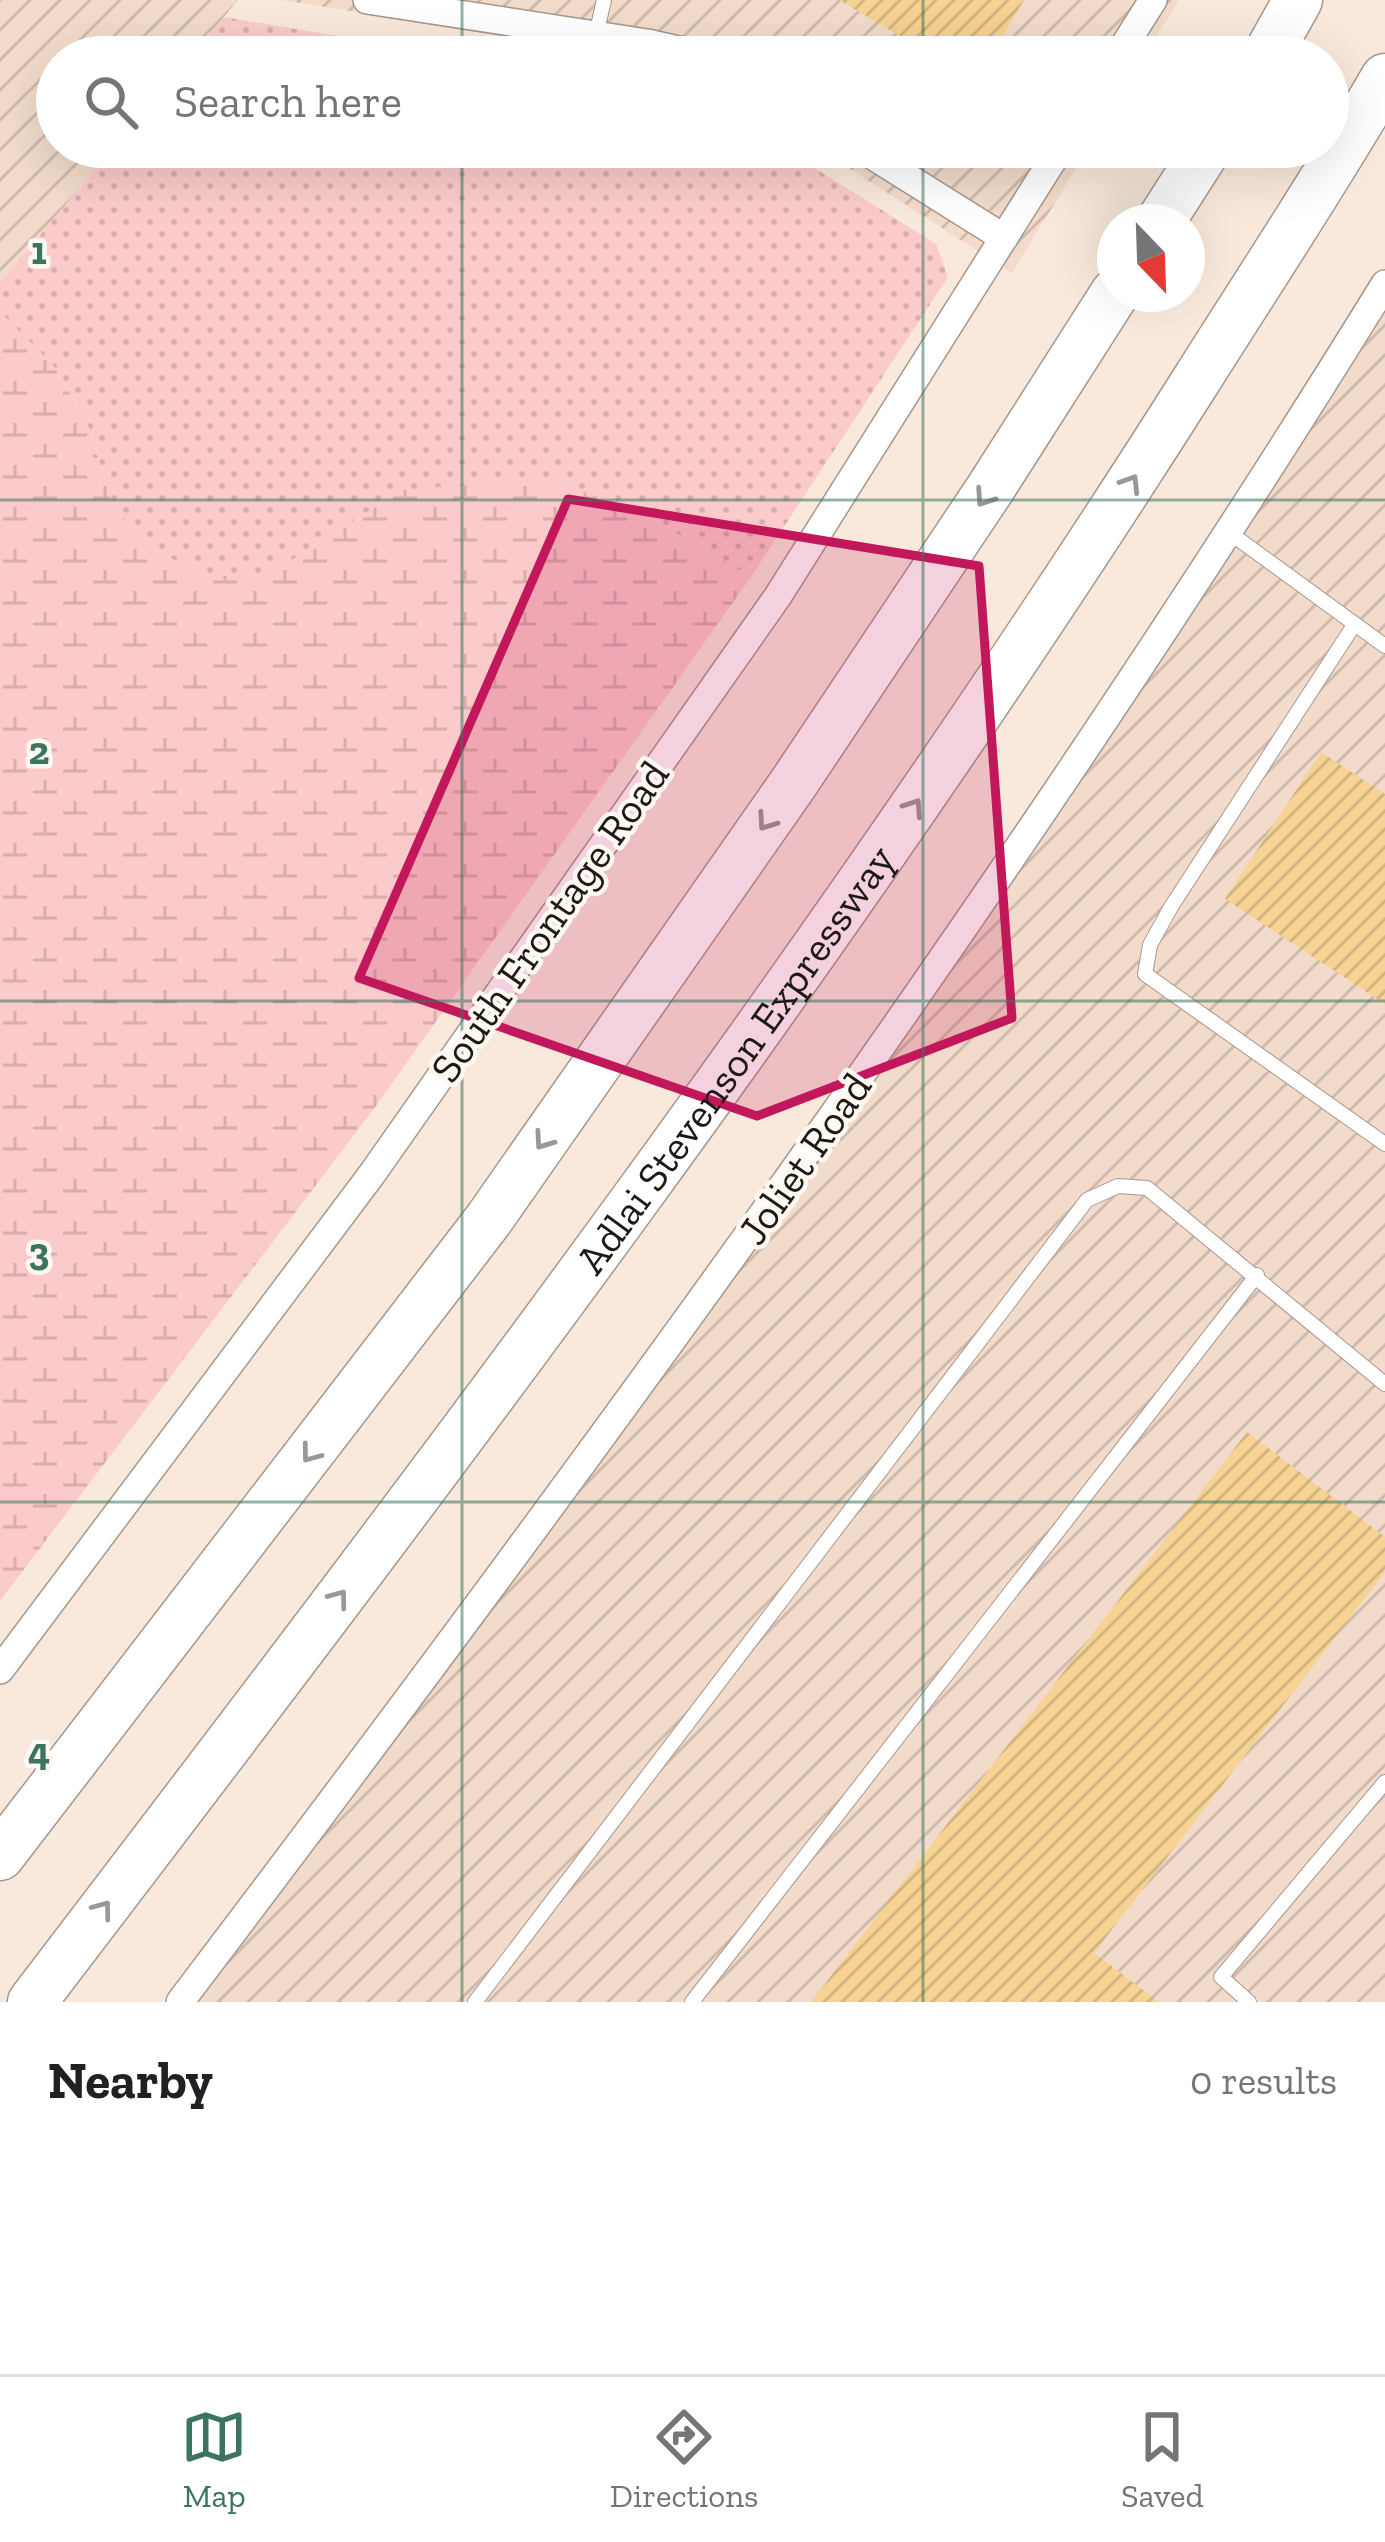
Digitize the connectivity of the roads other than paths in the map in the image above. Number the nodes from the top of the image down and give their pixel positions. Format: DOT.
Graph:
graph roads {
  1 [pos="367,0"];
  2 [pos="604,0"];
  3 [pos="1153,0"];
  4 [pos="1298,0"];
  5 [pos="596,35"];
  6 [pos="601,36"];
  7 [pos="1130,36"];
  8 [pos="1277,36"];
  9 [pos="1385,78"];
  10 [pos="1349,135"];
  11 [pos="892,168"];
  12 [pos="1048,168"];
  13 [pos="1195,168"];
  14 [pos="1329,168"];
  15 [pos="1172,204"];
  16 [pos="1004,238"];
  17 [pos="1385,284"];
  18 [pos="1103,312"];
  19 [pos="1230,533"];
  20 [pos="1354,625"];
  21 [pos="1385,646"];
  22 [pos="1385,1144"];
  23 [pos="1257,1275"];
  24 [pos="1385,1384"];
  25 [pos="0,1670"];
  26 [pos="1384,1788"];
  27 [pos="0,1856"];
  28 [pos="32,2002"];
  29 [pos="180,2002"];
  30 [pos="475,2002"];
  31 [pos="692,2002"];
  32 [pos="1249,2002"];
  1 -- 5 [label="street"];
  2 -- 5 [label="lane"];
  3 -- 7 [label="street"];
  4 -- 8 [label="highway"];
  5 -- 6 [label="street"];
  10 -- 9 [label="highway, Adlai Stevenson Expressway, one-way"];
  11 -- 16 [label="street"];
  12 -- 16 [label="street, South Frontage Road"];
  13 -- 15 [label="highway"];
  28 -- 14 [label="highway, Adlai Stevenson Expressway, one-way"];
  16 -- 25 [label="street, South Frontage Road"];
  17 -- 19 [label="street, Joliet Road"];
  18 -- 27 [label="highway, one-way"];
  19 -- 20 [label="lane"];
  19 -- 29 [label="street, Joliet Road"];
  20 -- 21 [label="lane"];
  20 -- 22 [label="lane"];
  23 -- 24 [label="lane"];
  23 -- 30 [label="lane"];
  23 -- 31 [label="lane"];
  26 -- 32 [label="lane"];
}
